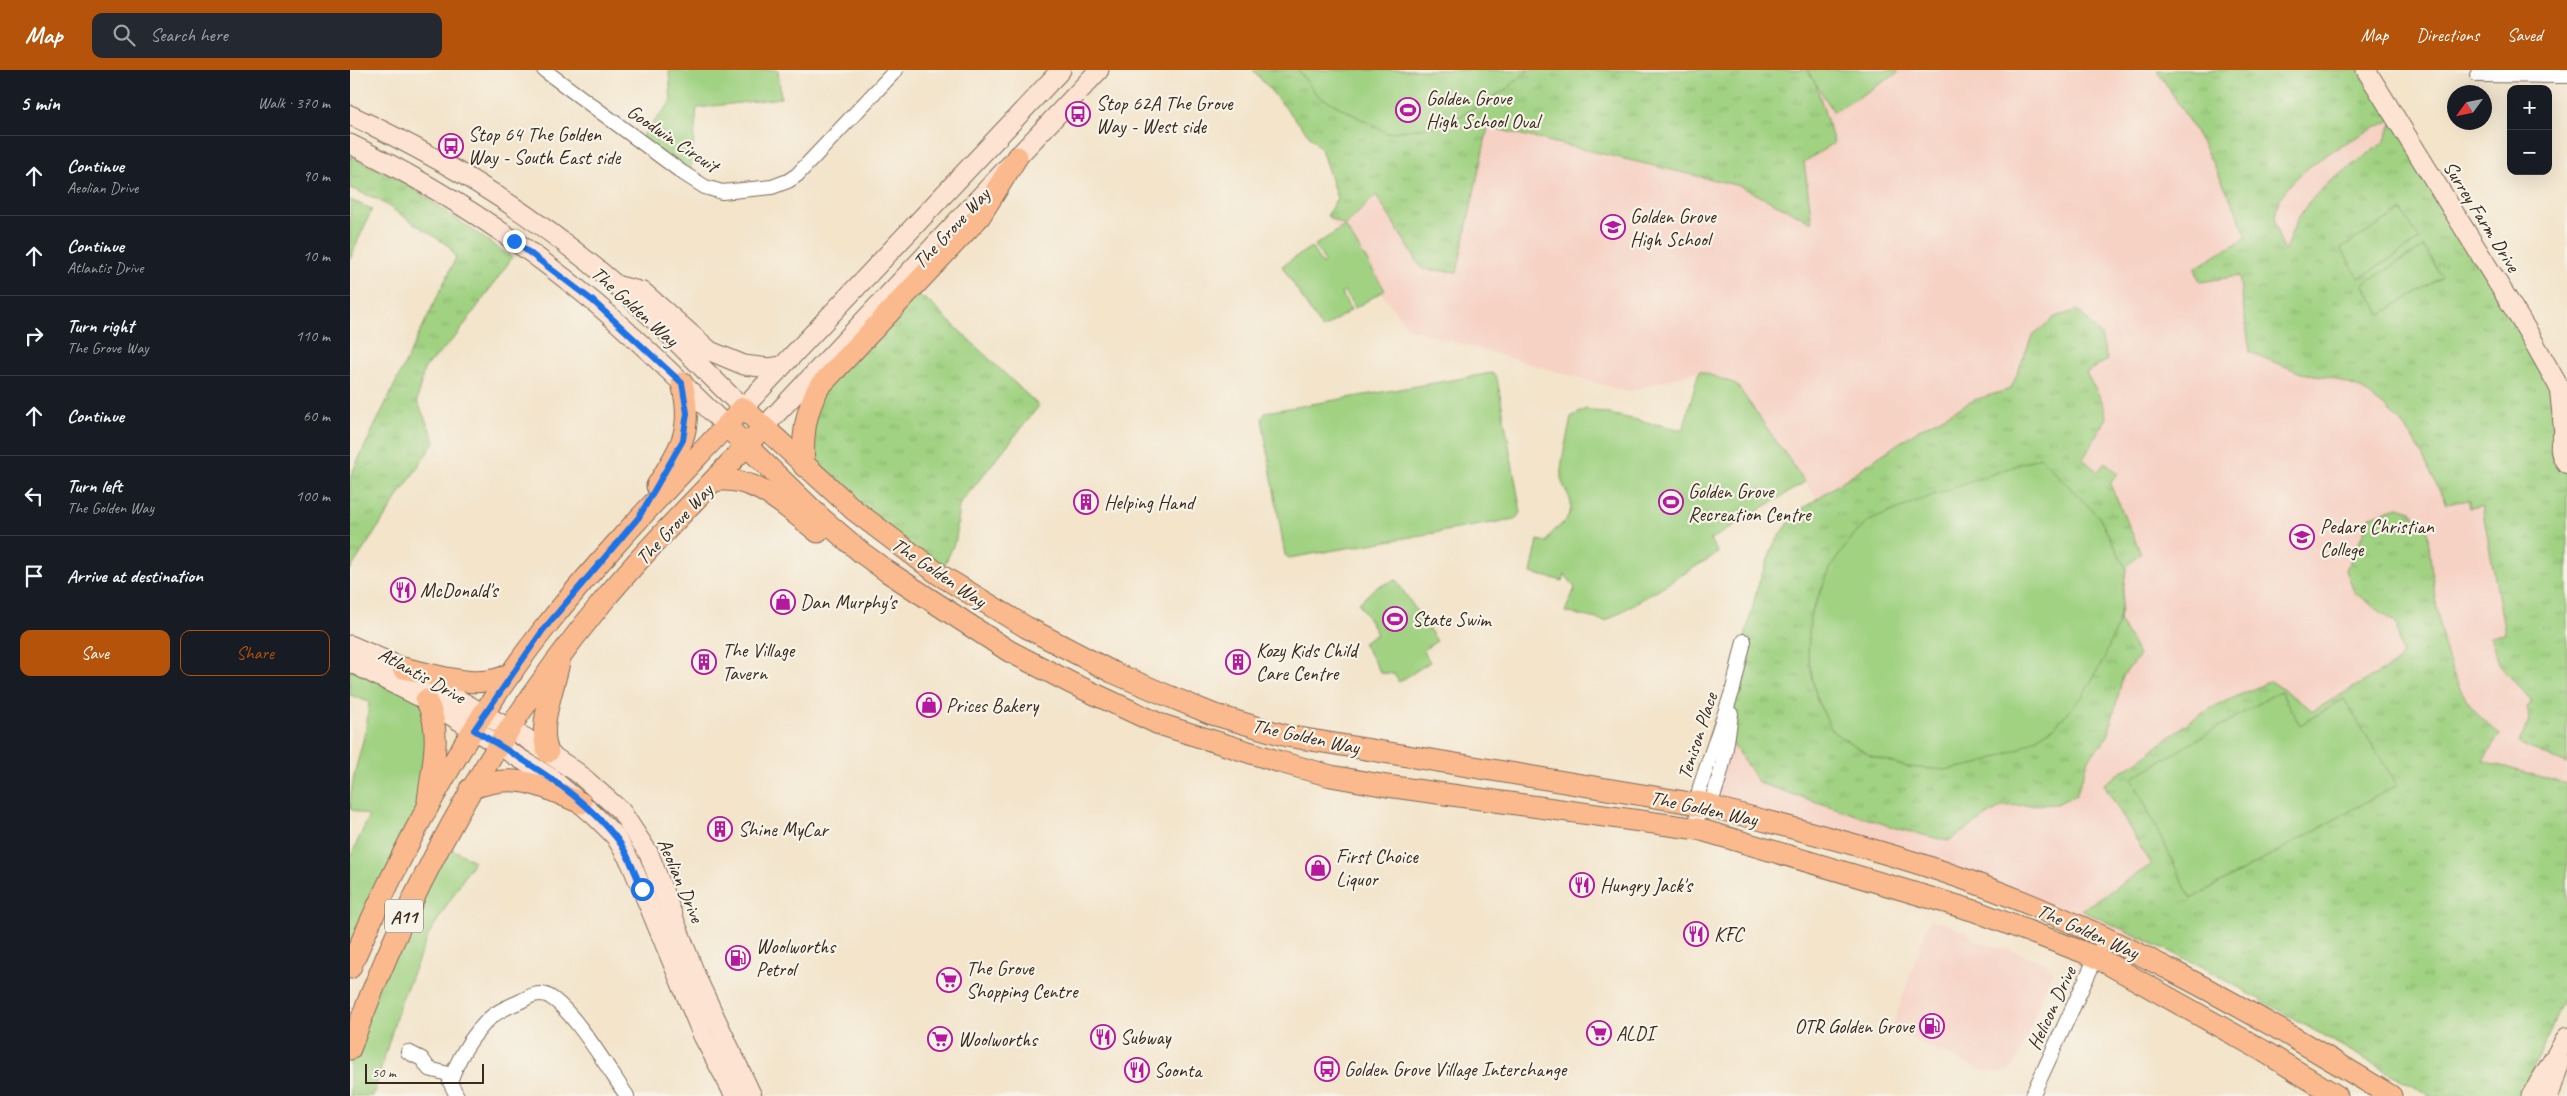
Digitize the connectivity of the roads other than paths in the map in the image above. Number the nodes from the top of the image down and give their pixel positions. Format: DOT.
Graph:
graph roads {
  1 [pos="544,70"];
  2 [pos="896,70"];
  3 [pos="1060,70"];
  4 [pos="1100,70"];
  5 [pos="2366,70"];
  6 [pos="2477,75"];
  7 [pos="2567,76"];
  8 [pos="350,115"];
  9 [pos="350,144"];
  10 [pos="1017,157"];
  11 [pos="615,284"];
  12 [pos="782,366"];
  13 [pos="682,383"];
  14 [pos="2563,392"];
  15 [pos="743,408"];
  16 [pos="726,426"];
  17 [pos="764,427"];
  18 [pos="2566,431"];
  19 [pos="747,446"];
  20 [pos="2567,464"];
  21 [pos="804,466"];
  22 [pos="714,481"];
  23 [pos="639,517"];
  24 [pos="897,579"];
  25 [pos="1744,641"];
  26 [pos="350,645"];
  27 [pos="560,657"];
  28 [pos="350,662"];
  29 [pos="403,668"];
  30 [pos="512,673"];
  31 [pos="1166,695"];
  32 [pos="426,700"];
  33 [pos="479,722"];
  34 [pos="1159,724"];
  35 [pos="503,736"];
  36 [pos="1286,736"];
  37 [pos="548,752"];
  38 [pos="1543,779"];
  39 [pos="470,789"];
  40 [pos="581,804"];
  41 [pos="1703,805"];
  42 [pos="1541,806"];
  43 [pos="427,809"];
  44 [pos="1698,829"];
  45 [pos="2105,936"];
  46 [pos="2096,957"];
  47 [pos="350,968"];
  48 [pos="2567,1038"];
  49 [pos="350,1049"];
  50 [pos="408,1052"];
  51 [pos="452,1075"];
  52 [pos="457,1096"];
  53 [pos="627,1096"];
  54 [pos="735,1096"];
  55 [pos="752,1096"];
  56 [pos="2032,1096"];
  57 [pos="2337,1096"];
  58 [pos="2391,1096"];
  59 [pos="2531,1096"];
  60 [pos="2549,1096"];
  1 -- 2 [label="street, Goodwin Circuit"];
  3 -- 12 [label="main road, The Grove Way / A11"];
  4 -- 10 [label="main road, The Grove Way / A11"];
  5 -- 14 [label="main road, Surrey Farm Drive"];
  6 -- 7 [label="street"];
  8 -- 11 [label="main road, The Golden Way"];
  9 -- 13 [label="main road, The Golden Way"];
  10 -- 17 [label="main road, The Grove Way / A11"];
  10 -- 21 [label="main road"];
  11 -- 12 [label="main road"];
  11 -- 15 [label="main road, The Golden Way"];
  12 -- 15 [label="main road, The Grove Way / A11"];
  13 -- 16 [label="main road, The Golden Way"];
  13 -- 23 [label="main road"];
  14 -- 18 [label="main road, Surrey Farm Drive"];
  15 -- 16 [label="main road, The Grove Way / A11"];
  15 -- 17 [label="main road, The Golden Way"];
  16 -- 19 [label="main road, The Golden Way"];
  16 -- 23 [label="main road, The Grove Way / A11"];
  17 -- 19 [label="main road, The Grove Way / A11"];
  17 -- 21 [label="main road, The Golden Way"];
  18 -- 20 [label="main road, Surrey Farm Drive"];
  19 -- 22 [label="main road, The Grove Way / A11"];
  19 -- 24 [label="main road, The Golden Way"];
  21 -- 31 [label="main road, The Golden Way"];
  22 -- 24 [label="main road"];
  22 -- 27 [label="main road, The Grove Way / A11"];
  23 -- 30 [label="main road, The Grove Way / A11"];
  24 -- 34 [label="main road, The Golden Way"];
  25 -- 41 [label="street, Tenison Place"];
  26 -- 29 [label="main road, Atlantis Drive"];
  27 -- 35 [label="main road, The Grove Way / A11"];
  27 -- 37 [label="main road"];
  28 -- 32 [label="main road, Atlantis Drive"];
  29 -- 30 [label="main road"];
  29 -- 33 [label="main road, Atlantis Drive"];
  30 -- 33 [label="main road, The Grove Way / A11"];
  31 -- 34 [label="main road"];
  31 -- 36 [label="main road, The Golden Way"];
  32 -- 33 [label="main road, Atlantis Drive"];
  32 -- 43 [label="main road"];
  33 -- 35 [label="main road, Aeolian Drive"];
  33 -- 43 [label="main road, The Grove Way / A11"];
  34 -- 42 [label="main road, The Golden Way"];
  35 -- 37 [label="main road, Aeolian Drive"];
  35 -- 39 [label="main road, The Grove Way / A11"];
  35 -- 40 [label="main road, Aeolian Drive"];
  36 -- 38 [label="main road, The Golden Way"];
  36 -- 42 [label="main road"];
  37 -- 55 [label="main road, Aeolian Drive"];
  38 -- 41 [label="main road, The Golden Way"];
  38 -- 42 [label="main road"];
  39 -- 40 [label="main road"];
  39 -- 49 [label="main road, The Grove Way / A11"];
  40 -- 54 [label="main road, Aeolian Drive"];
  41 -- 44 [label="street, Tenison Place"];
  41 -- 45 [label="main road, The Golden Way"];
  42 -- 44 [label="main road, The Golden Way"];
  43 -- 47 [label="main road, The Grove Way / A11"];
  44 -- 46 [label="main road, The Golden Way"];
  45 -- 46 [label="street, Helicon Drive"];
  45 -- 58 [label="main road, The Golden Way"];
  46 -- 56 [label="street, Helicon Drive"];
  46 -- 57 [label="main road, The Golden Way"];
  48 -- 59 [label="main road"];
  48 -- 60 [label="main road"];
  50 -- 51 [label="street"];
  51 -- 52 [label="street"];
  51 -- 53 [label="street"];
}
